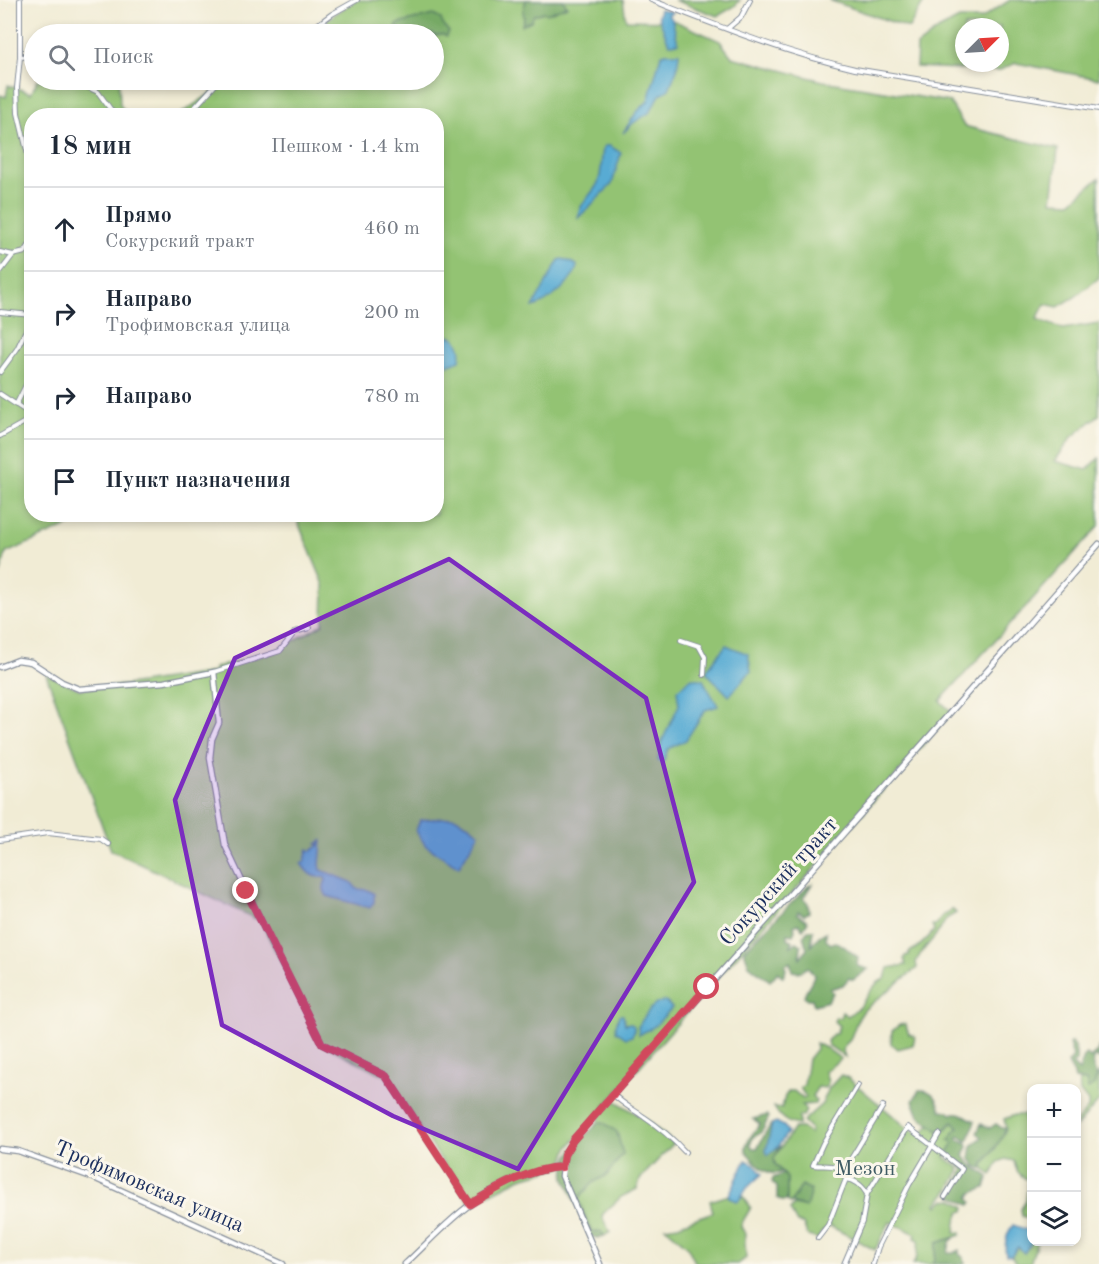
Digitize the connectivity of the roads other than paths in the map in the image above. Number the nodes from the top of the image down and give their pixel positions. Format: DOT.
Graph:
graph roads {
  1 [pos="20,0"];
  2 [pos="357,0"];
  3 [pos="651,0"];
  4 [pos="750,0"];
  5 [pos="318,24"];
  6 [pos="727,29"];
  7 [pos="20,57"];
  8 [pos="24,57"];
  9 [pos="94,90"];
  10 [pos="211,90"];
  11 [pos="110,108"];
  12 [pos="194,108"];
  13 [pos="1099,109"];
  14 [pos="24,138"];
  15 [pos="0,252"];
  16 [pos="24,252"];
  17 [pos="13,255"];
  18 [pos="0,272"];
  19 [pos="0,312"];
  20 [pos="24,315"];
  21 [pos="24,334"];
  22 [pos="0,372"];
  23 [pos="24,389"];
  24 [pos="0,394"];
  25 [pos="16,405"];
  26 [pos="24,411"];
  27 [pos="24,422"];
  28 [pos="0,436"];
  29 [pos="1099,544"];
  30 [pos="309,628"];
  31 [pos="681,640"];
  32 [pos="0,667"];
  33 [pos="214,672"];
  34 [pos="704,675"];
  35 [pos="0,840"];
  36 [pos="108,844"];
  37 [pos="858,1085"];
  38 [pos="613,1094"];
  39 [pos="883,1106"];
  40 [pos="939,1134"];
  41 [pos="932,1145"];
  42 [pos="0,1149"];
  43 [pos="685,1152"];
  44 [pos="562,1167"];
  45 [pos="843,1172"];
  46 [pos="846,1179"];
  47 [pos="867,1194"];
  48 [pos="945,1197"];
  49 [pos="470,1204"];
  50 [pos="818,1238"];
  51 [pos="283,1264"];
  52 [pos="405,1264"];
  53 [pos="600,1264"];
  54 [pos="844,1264"];
  55 [pos="873,1264"];
  1 -- 7 [label="street"];
  2 -- 5 [label="street"];
  3 -- 6 [label="street"];
  4 -- 6 [label="street"];
  6 -- 13 [label="street"];
  7 -- 8 [label="street"];
  7 -- 14 [label="street"];
  9 -- 11 [label="street"];
  10 -- 12 [label="street"];
  15 -- 17 [label="street"];
  16 -- 17 [label="street"];
  17 -- 18 [label="street"];
  19 -- 20 [label="street"];
  21 -- 22 [label="street"];
  23 -- 25 [label="street"];
  24 -- 25 [label="street"];
  25 -- 26 [label="street"];
  27 -- 28 [label="street"];
  29 -- 38 [label="street, Сокурский тракт"];
  30 -- 33 [label="street"];
  31 -- 34 [label="street"];
  32 -- 33 [label="street"];
  33 -- 49 [label="street"];
  35 -- 36 [label="street"];
  37 -- 45 [label="street"];
  38 -- 43 [label="street"];
  38 -- 44 [label="street, Сокурский тракт"];
  39 -- 45 [label="street"];
  40 -- 41 [label="street"];
  41 -- 47 [label="street"];
  41 -- 48 [label="street"];
  41 -- 55 [label="street"];
  42 -- 51 [label="street, Трофимовская улица"];
  44 -- 49 [label="street"];
  44 -- 53 [label="street"];
  45 -- 46 [label="street"];
  46 -- 47 [label="street"];
  46 -- 50 [label="street"];
  47 -- 54 [label="street"];
  49 -- 52 [label="street"];
}
